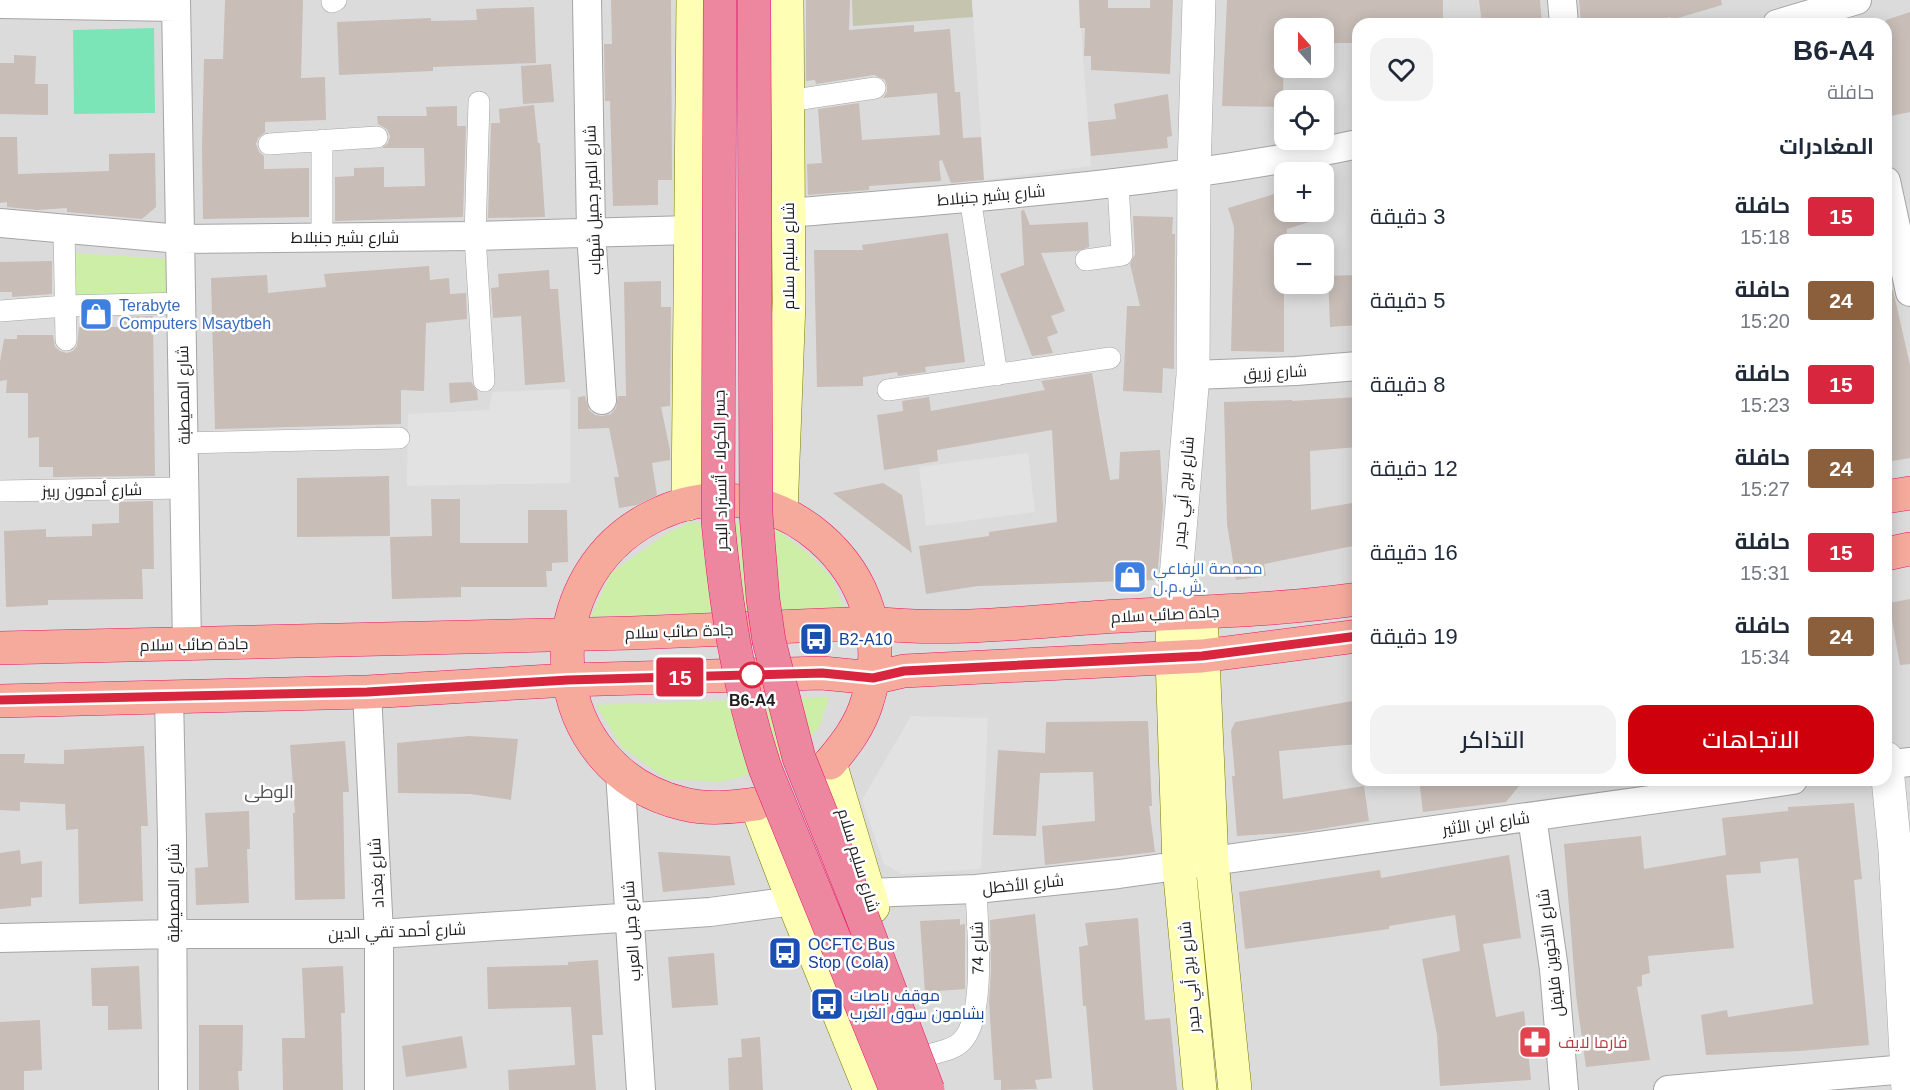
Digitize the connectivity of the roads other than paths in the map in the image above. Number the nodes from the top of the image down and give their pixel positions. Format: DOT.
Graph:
graph roads {
  1 [pos="587,0"];
  2 [pos="693,0"];
  3 [pos="720,0"];
  4 [pos="754,0"];
  5 [pos="787,0"];
  6 [pos="1199,0"];
  7 [pos="1562,0"];
  8 [pos="0,4"];
  9 [pos="176,4"];
  10 [pos="1851,7"];
  11 [pos="1564,18"];
  12 [pos="1804,18"];
  13 [pos="875,88"];
  14 [pos="788,101"];
  15 [pos="479,102"];
  16 [pos="377,137"];
  17 [pos="322,140"];
  18 [pos="269,144"];
  19 [pos="1352,145"];
  20 [pos="1194,171"];
  21 [pos="1118,183"];
  22 [pos="970,197"];
  23 [pos="788,213"];
  24 [pos="1892,217"];
  25 [pos="0,223"];
  26 [pos="64,228"];
  27 [pos="691,230"];
  28 [pos="591,232"];
  29 [pos="475,236"];
  30 [pos="322,237"];
  31 [pos="180,239"];
  32 [pos="1086,260"];
  33 [pos="1903,284"];
  34 [pos="690,302"];
  35 [pos="789,302"];
  36 [pos="181,303"];
  37 [pos="65,306"];
  38 [pos="0,311"];
  39 [pos="66,340"];
  40 [pos="1110,358"];
  41 [pos="1352,366"];
  42 [pos="997,375"];
  43 [pos="1193,375"];
  44 [pos="484,381"];
  45 [pos="888,390"];
  46 [pos="602,400"];
  47 [pos="399,438"];
  48 [pos="183,443"];
  49 [pos="184,488"];
  50 [pos="0,491"];
  51 [pos="1910,493"];
  52 [pos="1892,496"];
  53 [pos="688,504"];
  54 [pos="781,513"];
  55 [pos="1910,549"];
  56 [pos="1892,553"];
  57 [pos="1352,600"];
  58 [pos="1187,613"];
  59 [pos="872,622"];
  60 [pos="567,635"];
  61 [pos="1352,637"];
  62 [pos="187,645"];
  63 [pos="0,648"];
  64 [pos="1187,656"];
  65 [pos="873,678"];
  66 [pos="568,680"];
  67 [pos="367,692"];
  68 [pos="169,696"];
  69 [pos="0,700"];
  70 [pos="830,763"];
  71 [pos="1892,763"];
  72 [pos="620,772"];
  73 [pos="1710,786"];
  74 [pos="1655,790"];
  75 [pos="756,804"];
  76 [pos="1532,817"];
  77 [pos="1212,862"];
  78 [pos="1179,866"];
  79 [pos="976,889"];
  80 [pos="867,893"];
  81 [pos="793,901"];
  82 [pos="631,917"];
  83 [pos="173,934"];
  84 [pos="379,934"];
  85 [pos="0,938"];
  86 [pos="1906,941"];
  87 [pos="932,1054"];
  88 [pos="1907,1080"];
  89 [pos="1725,1088"];
  90 [pos="173,1090"];
  91 [pos="379,1090"];
  92 [pos="641,1090"];
  93 [pos="870,1090"];
  94 [pos="896,1090"];
  95 [pos="928,1090"];
  96 [pos="945,1090"];
  97 [pos="1200,1090"];
  98 [pos="1235,1090"];
  99 [pos="1564,1090"];
  100 [pos="1668,1090"];
  1 -- 28 [label="street, شارع المير جميل شهاب"];
  2 -- 27 [label="main road"];
  3 -- 94 [label="highway, جسر الكولا - أتستراد البحر, bridge"];
  4 -- 95 [label="highway, bridge"];
  5 -- 14 [label="main road, شارع سليم سلام"];
  6 -- 20 [label="street, شارع برج أبي حيدر"];
  7 -- 11 [label="street"];
  8 -- 9 [label="street"];
  9 -- 31 [label="street, شارع المصيطبة"];
  10 -- 12 [label="street"];
  13 -- 14 [label="street"];
  14 -- 23 [label="main road, شارع سليم سلام"];
  15 -- 29 [label="street"];
  16 -- 17 [label="street"];
  17 -- 18 [label="street"];
  17 -- 30 [label="street"];
  19 -- 20 [label="street, شارع بشير جنبلاط"];
  20 -- 21 [label="street, شارع بشير جنبلاط"];
  20 -- 43 [label="street, شارع برج أبي حيدر"];
  21 -- 22 [label="street, شارع بشير جنبلاط"];
  21 -- 32 [label="street"];
  22 -- 23 [label="street, شارع بشير جنبلاط"];
  22 -- 42 [label="street"];
  23 -- 35 [label="main road, شارع سليم سلام"];
  24 -- 33 [label="street"];
  25 -- 26 [label="street, شارع بشير جنبلاط"];
  26 -- 31 [label="street, شارع بشير جنبلاط"];
  26 -- 37 [label="street"];
  27 -- 28 [label="street, شارع بشير جنبلاط"];
  27 -- 34 [label="main road"];
  28 -- 29 [label="street, شارع بشير جنبلاط"];
  28 -- 46 [label="street, شارع المير جميل شهاب"];
  29 -- 30 [label="street, شارع بشير جنبلاط"];
  29 -- 44 [label="street"];
  30 -- 31 [label="street, شارع بشير جنبلاط"];
  31 -- 36 [label="street, شارع المصيطبة"];
  34 -- 35 [label="main road"];
  34 -- 53 [label="main road"];
  35 -- 54 [label="main road, شارع سليم سلام"];
  36 -- 37 [label="street"];
  36 -- 48 [label="street, شارع المصيطبة"];
  37 -- 38 [label="street"];
  37 -- 39 [label="street"];
  40 -- 42 [label="street"];
  41 -- 43 [label="street, شارع زريق"];
  42 -- 45 [label="street"];
  43 -- 58 [label="street, شارع برج أبي حيدر"];
  47 -- 48 [label="street"];
  48 -- 49 [label="street, شارع المصيطبة"];
  49 -- 50 [label="street, شارع أدمون ربيز"];
  49 -- 62 [label="street, شارع المصيطبة"];
  51 -- 52 [label="highway"];
  53 -- 54 [label="highway"];
  53 -- 60 [label="highway"];
  54 -- 59 [label="highway"];
  55 -- 56 [label="highway"];
  57 -- 58 [label="highway, جادة صائب سلام"];
  58 -- 59 [label="highway, جادة صائب سلام"];
  58 -- 64 [label="main road, شارع برج أبي حيدر"];
  59 -- 60 [label="highway, جادة صائب سلام"];
  59 -- 65 [label="highway"];
  60 -- 62 [label="highway, جادة صائب سلام"];
  60 -- 66 [label="highway"];
  61 -- 64 [label="highway"];
  62 -- 63 [label="highway, جادة صائب سلام"];
  64 -- 65 [label="highway"];
  64 -- 77 [label="main road, شارع برج أبي حيدر"];
  64 -- 78 [label="main road, شارع برج أبي حيدر"];
  65 -- 66 [label="highway"];
  65 -- 70 [label="highway"];
  66 -- 67 [label="highway"];
  66 -- 72 [label="highway"];
  67 -- 68 [label="highway"];
  67 -- 84 [label="street, شارع بغداد"];
  68 -- 69 [label="highway"];
  68 -- 83 [label="street, شارع المصيطبة"];
  70 -- 80 [label="main road, شارع سليم سلام"];
  71 -- 86 [label="street"];
  72 -- 75 [label="highway"];
  72 -- 82 [label="street, شارع جبل العرب"];
  73 -- 74 [label="street, شارع ابن الأثير"];
  74 -- 76 [label="street, شارع ابن الأثير"];
  75 -- 81 [label="main road"];
  76 -- 77 [label="street, شارع ابن الأثير"];
  76 -- 99 [label="street, شارع الأخوين فليفل"];
  77 -- 78 [label="street, شارع ابن الأثير"];
  77 -- 98 [label="main road, شارع برج أبي حيدر"];
  78 -- 79 [label="street, شارع الأخطل"];
  78 -- 97 [label="main road, شارع برج أبي حيدر"];
  79 -- 80 [label="street, شارع الأخطل"];
  79 -- 87 [label="street, شارع 74"];
  80 -- 87 [label="main road, شارع سليم سلام"];
  81 -- 82 [label="street, شارع أحمد تقي الدين"];
  81 -- 93 [label="main road"];
  82 -- 84 [label="street, شارع أحمد تقي الدين"];
  82 -- 92 [label="street, شارع جبل العرب"];
  83 -- 84 [label="street, شارع أحمد تقي الدين"];
  83 -- 85 [label="street, شارع أحمد تقي الدين"];
  83 -- 90 [label="street, شارع المصيطبة"];
  84 -- 91 [label="street, شارع بغداد"];
  86 -- 88 [label="street"];
  87 -- 96 [label="main road, شارع سليم سلام"];
  88 -- 89 [label="street"];
  89 -- 100 [label="street"];
}
